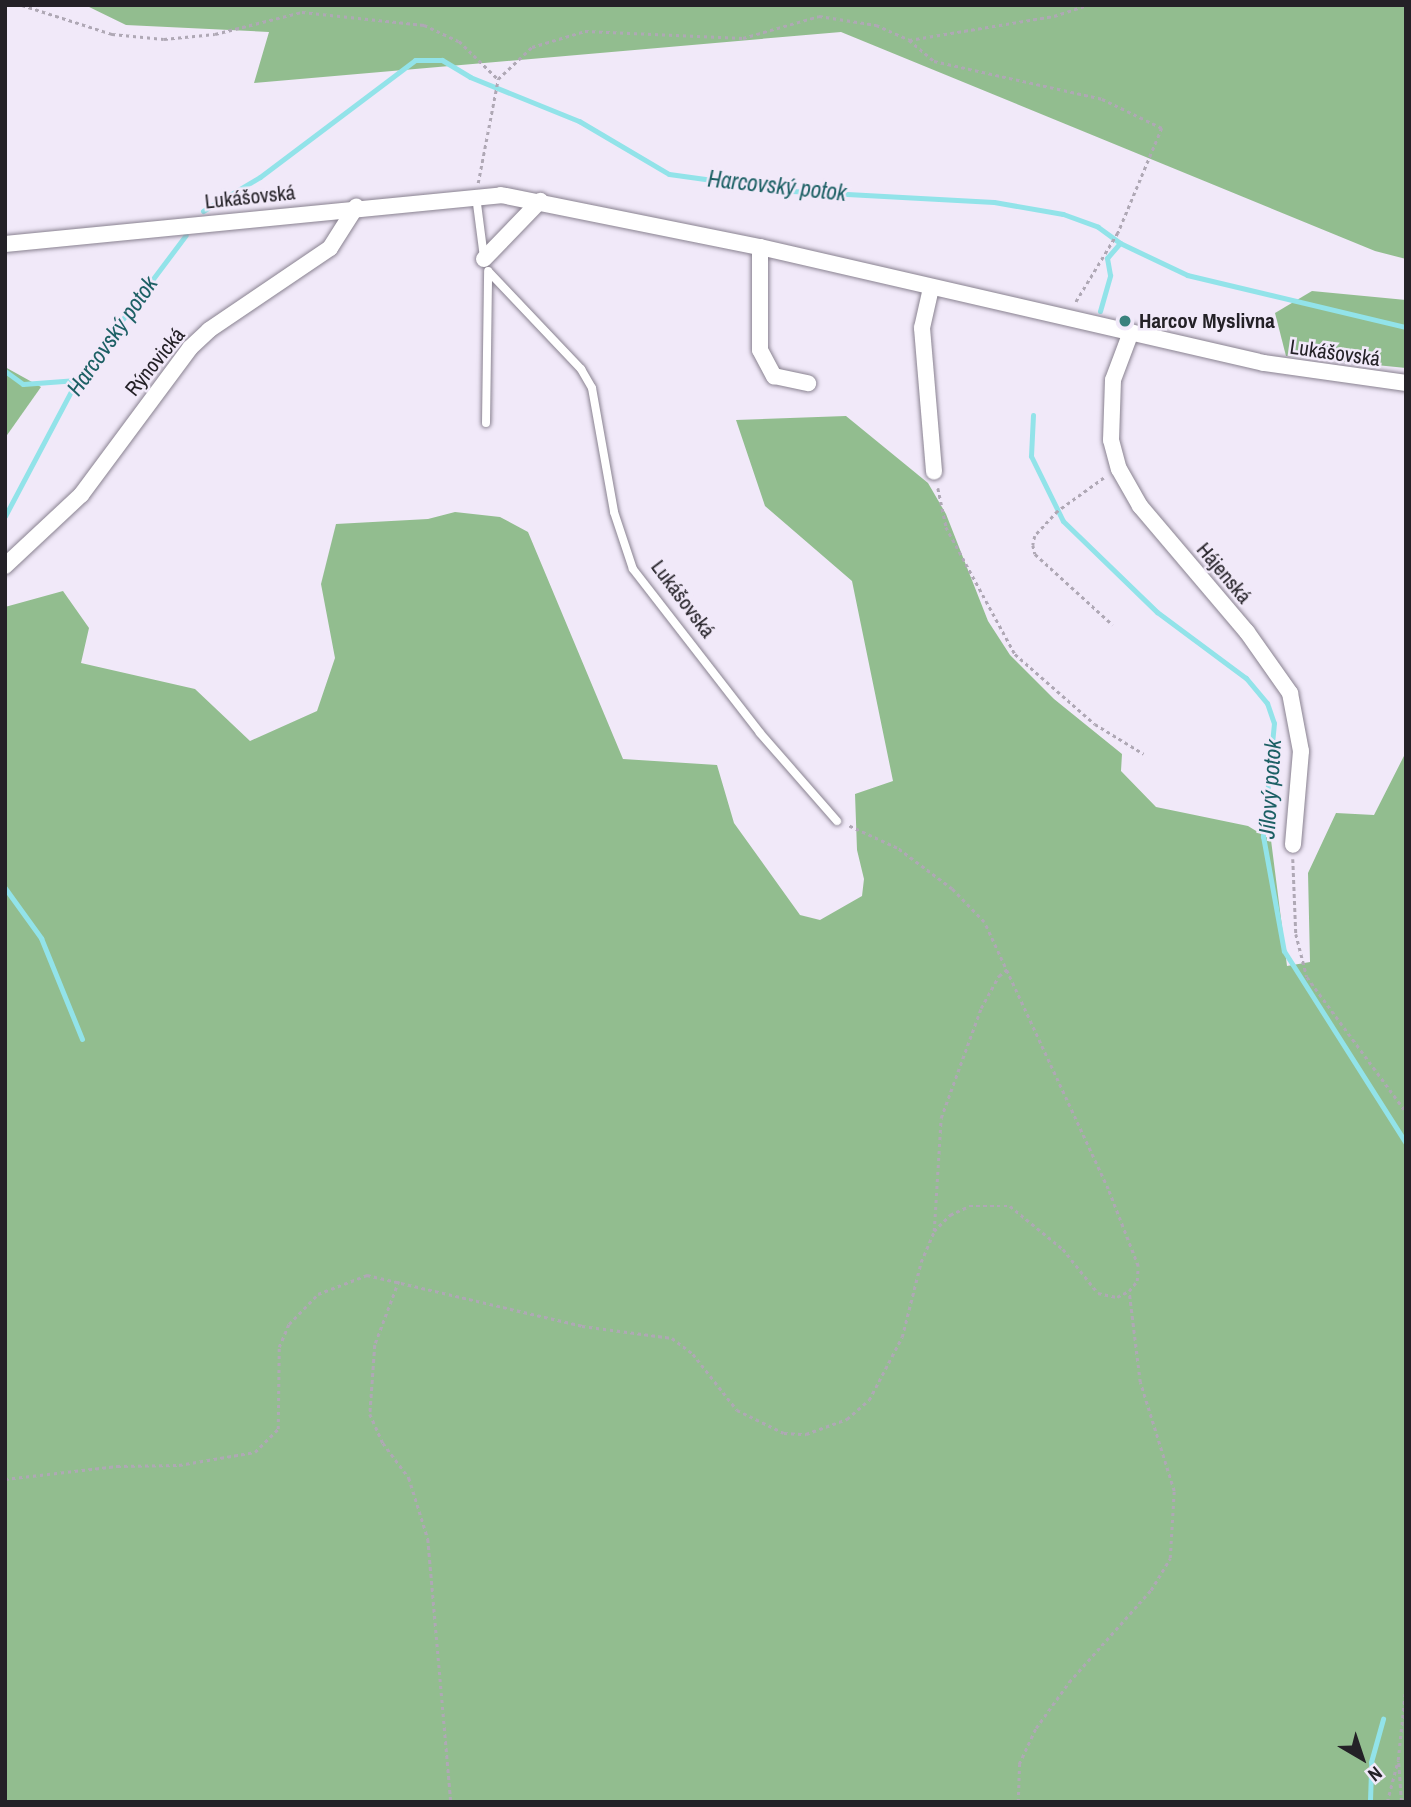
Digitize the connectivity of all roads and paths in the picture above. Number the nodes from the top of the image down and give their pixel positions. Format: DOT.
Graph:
graph roads {
  1 [pos="22,5"];
  2 [pos="302,5"];
  3 [pos="1087,5"];
  4 [pos="302,12"];
  5 [pos="909,40"];
  6 [pos="498,79"];
  7 [pos="476,196"];
  8 [pos="540,201"];
  9 [pos="356,207"];
  10 [pos="5,244"];
  11 [pos="760,247"];
  12 [pos="486,265"];
  13 [pos="931,288"];
  14 [pos="1089,323"];
  15 [pos="1131,332"];
  16 [pos="808,383"];
  17 [pos="1406,383"];
  18 [pos="486,423"];
  19 [pos="1119,469"];
  20 [pos="934,471"];
  21 [pos="5,566"];
  22 [pos="1113,625"];
  23 [pos="1144,754"];
  24 [pos="837,821"];
  25 [pos="1293,845"];
  26 [pos="1009,968"];
  27 [pos="1406,1112"];
  28 [pos="934,1231"];
  29 [pos="399,1282"];
  30 [pos="1129,1291"];
  31 [pos="5,1479"];
  32 [pos="1406,1683"];
  33 [pos="1398,1760"];
  34 [pos="452,1802"];
  35 [pos="1018,1802"];
  36 [pos="1387,1802"];
  37 [pos="1402,1802"];
  1 -- 4 [label="path"];
  2 -- 4 [label="path"];
  3 -- 5 [label="path"];
  4 -- 6 [label="path"];
  5 -- 6 [label="path"];
  5 -- 14 [label="path"];
  6 -- 7 [label="path"];
  7 -- 8 [label="street, Lukášovská"];
  7 -- 9 [label="street, Lukášovská"];
  7 -- 12 [label="lane"];
  8 -- 11 [label="street, Lukášovská"];
  8 -- 12 [label="street"];
  9 -- 10 [label="street, Lukášovská"];
  9 -- 21 [label="street, Rýnovická"];
  11 -- 13 [label="street, Lukášovská"];
  11 -- 16 [label="street"];
  12 -- 18 [label="lane"];
  12 -- 24 [label="lane, Lukášovská"];
  13 -- 14 [label="street, Lukášovská"];
  13 -- 20 [label="street"];
  14 -- 15 [label="street, Lukášovská"];
  15 -- 17 [label="street, Lukášovská"];
  15 -- 19 [label="street, Hájenská"];
  19 -- 22 [label="path"];
  19 -- 25 [label="street, Hájenská"];
  20 -- 23 [label="path"];
  24 -- 26 [label="path"];
  25 -- 27 [label="path"];
  26 -- 28 [label="path"];
  26 -- 30 [label="path"];
  28 -- 29 [label="path"];
  28 -- 30 [label="path"];
  29 -- 31 [label="path"];
  29 -- 34 [label="path"];
  30 -- 35 [label="path"];
  32 -- 33 [label="path"];
  33 -- 36 [label="path"];
  33 -- 37 [label="path"];
}
